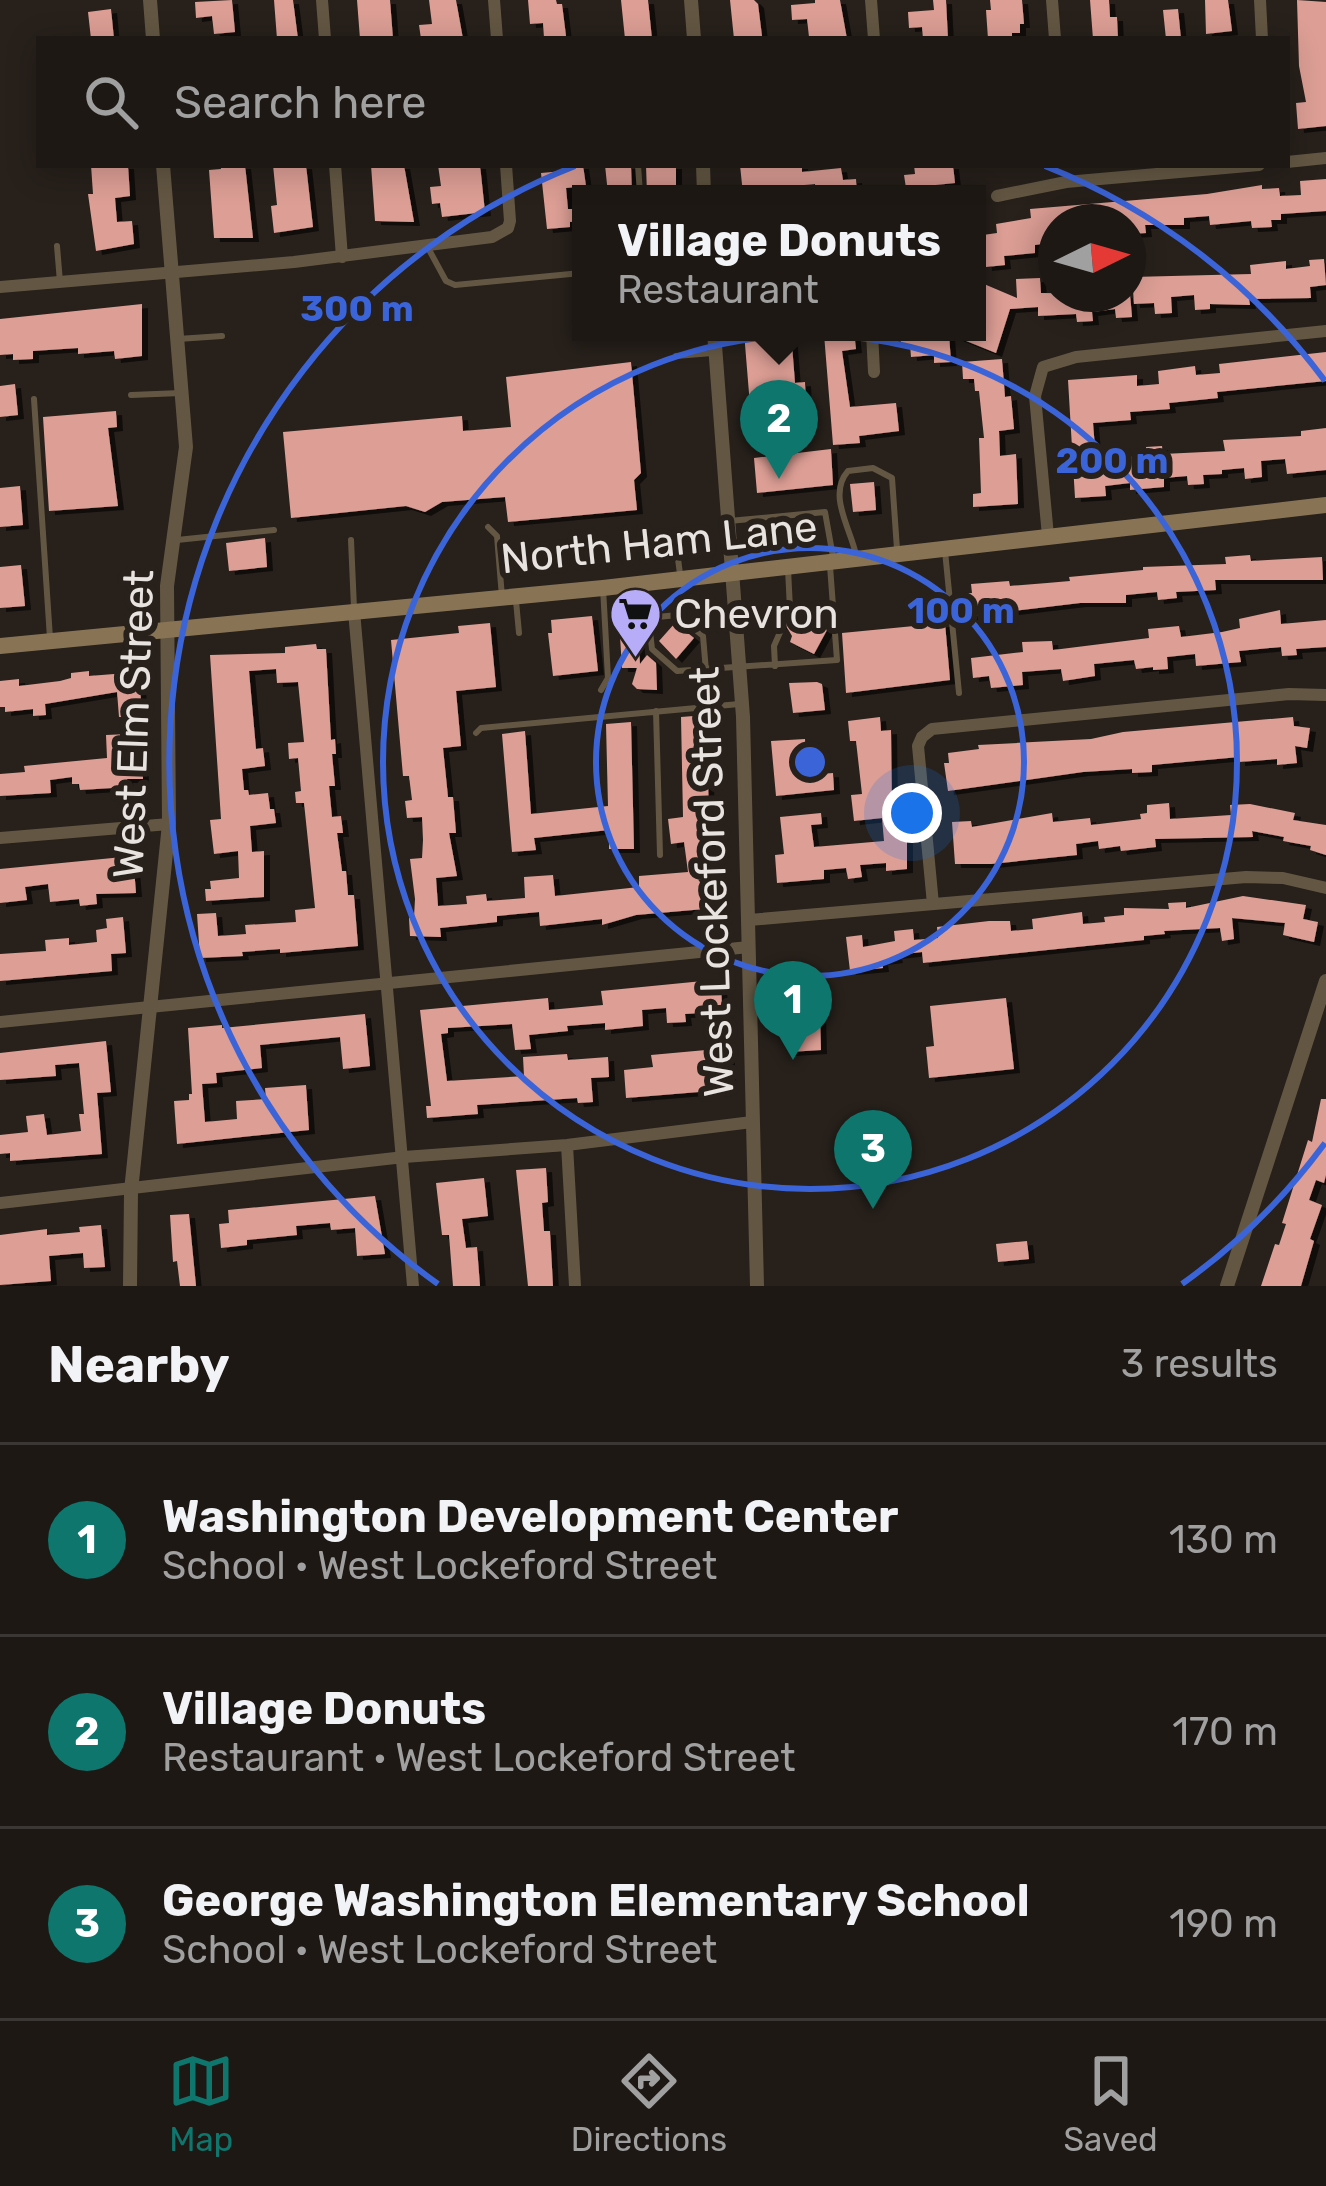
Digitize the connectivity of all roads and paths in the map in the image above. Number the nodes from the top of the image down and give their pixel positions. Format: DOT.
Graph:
graph roads {
  1 [pos="150,0"];
  2 [pos="322,0"];
  3 [pos="494,0"];
  4 [pos="692,0"];
  5 [pos="872,0"];
  6 [pos="1052,0"];
  7 [pos="1260,0"];
  8 [pos="154,36"];
  9 [pos="325,36"];
  10 [pos="497,36"];
  11 [pos="694,36"];
  12 [pos="874,36"];
  13 [pos="1055,36"];
  14 [pos="1262,36"];
  15 [pos="1326,158"];
  16 [pos="1290,162"];
  17 [pos="163,168"];
  18 [pos="335,168"];
  19 [pos="506,168"];
  20 [pos="1064,168"];
  21 [pos="1225,168"];
  22 [pos="1066,182"];
  23 [pos="997,196"];
  24 [pos="427,245"];
  25 [pos="57,246"];
  26 [pos="342,257"];
  27 [pos="171,274"];
  28 [pos="572,275"];
  29 [pos="60,282"];
  30 [pos="0,287"];
  31 [pos="1326,332"];
  32 [pos="222,336"];
  33 [pos="177,339"];
  34 [pos="715,341"];
  35 [pos="872,341"];
  36 [pos="716,352"];
  37 [pos="676,356"];
  38 [pos="874,372"];
  39 [pos="182,393"];
  40 [pos="131,394"];
  41 [pos="34,399"];
  42 [pos="1326,505"];
  43 [pos="729,520"];
  44 [pos="488,527"];
  45 [pos="274,530"];
  46 [pos="676,536"];
  47 [pos="1048,536"];
  48 [pos="351,540"];
  49 [pos="173,541"];
  50 [pos="945,548"];
  51 [pos="898,553"];
  52 [pos="856,558"];
  53 [pos="831,561"];
  54 [pos="788,566"];
  55 [pos="734,572"];
  56 [pos="681,578"];
  57 [pos="644,583"];
  58 [pos="603,588"];
  59 [pos="509,597"];
  60 [pos="790,609"];
  61 [pos="353,611"];
  62 [pos="648,618"];
  63 [pos="167,630"];
  64 [pos="781,630"];
  65 [pos="519,633"];
  66 [pos="50,641"];
  67 [pos="0,646"];
  68 [pos="775,666"];
  69 [pos="740,669"];
  70 [pos="706,671"];
  71 [pos="601,690"];
  72 [pos="959,693"];
  73 [pos="1326,695"];
  74 [pos="742,704"];
  75 [pos="656,711"];
  76 [pos="476,733"];
  77 [pos="169,824"];
  78 [pos="0,838"];
  79 [pos="660,855"];
  80 [pos="1326,888"];
  81 [pos="933,904"];
  82 [pos="748,920"];
  83 [pos="748,946"];
  84 [pos="1326,981"];
  85 [pos="386,985"];
  86 [pos="150,1008"];
  87 [pos="0,1022"];
  88 [pos="752,1122"];
  89 [pos="567,1145"];
  90 [pos="404,1157"];
  91 [pos="131,1191"];
  92 [pos="0,1203"];
  93 [pos="130,1286"];
  94 [pos="413,1286"];
  95 [pos="575,1286"];
  96 [pos="757,1286"];
  97 [pos="1227,1286"];
  1 -- 8 [label="street"];
  2 -- 9 [label="street"];
  3 -- 10 [label="street"];
  4 -- 11 [label="street"];
  5 -- 12 [label="street"];
  6 -- 13 [label="street"];
  7 -- 14 [label="street"];
  15 -- 16 [label="street"];
  17 -- 27 [label="street, West Elm Street"];
  18 -- 26 [label="street"];
  19 -- 24 [label="street"];
  20 -- 22 [label="street"];
  21 -- 22 [label="street"];
  22 -- 23 [label="street"];
  24 -- 26 [label="street"];
  24 -- 28 [label="lane"];
  25 -- 29 [label="lane"];
  26 -- 27 [label="street"];
  27 -- 29 [label="street"];
  27 -- 33 [label="street, West Elm Street"];
  29 -- 30 [label="street"];
  31 -- 47 [label="street"];
  32 -- 33 [label="lane"];
  33 -- 39 [label="street, West Elm Street"];
  34 -- 36 [label="street, West Lockeford Street"];
  35 -- 38 [label="street"];
  36 -- 37 [label="lane"];
  36 -- 43 [label="street, West Lockeford Street"];
  39 -- 40 [label="lane"];
  39 -- 49 [label="street, West Elm Street"];
  41 -- 66 [label="lane"];
  42 -- 47 [label="main road, North Ham Lane"];
  43 -- 53 [label="lane"];
  43 -- 55 [label="street, West Lockeford Street"];
  44 -- 59 [label="lane"];
  45 -- 49 [label="lane"];
  46 -- 56 [label="lane"];
  47 -- 50 [label="main road, North Ham Lane"];
  48 -- 61 [label="lane"];
  49 -- 63 [label="street, West Elm Street"];
  50 -- 51 [label="main road, North Ham Lane"];
  50 -- 72 [label="lane"];
  51 -- 52 [label="main road, North Ham Lane"];
  51 -- 52 [label="lane"];
  52 -- 53 [label="main road, North Ham Lane"];
  53 -- 54 [label="main road, North Ham Lane"];
  53 -- 68 [label="lane"];
  54 -- 55 [label="main road, North Ham Lane"];
  54 -- 60 [label="lane"];
  55 -- 56 [label="main road, North Ham Lane"];
  55 -- 69 [label="street, West Lockeford Street"];
  56 -- 57 [label="main road, North Ham Lane"];
  57 -- 58 [label="main road, North Ham Lane"];
  57 -- 62 [label="lane"];
  58 -- 59 [label="main road, North Ham Lane"];
  58 -- 71 [label="lane"];
  59 -- 61 [label="main road, North Ham Lane"];
  59 -- 65 [label="lane"];
  61 -- 63 [label="main road, North Ham Lane"];
  61 -- 85 [label="street"];
  62 -- 70 [label="lane"];
  62 -- 70 [label="lane"];
  63 -- 66 [label="main road, North Ham Lane"];
  63 -- 77 [label="street, West Elm Street"];
  64 -- 68 [label="lane"];
  66 -- 67 [label="main road, North Ham Lane"];
  68 -- 69 [label="lane"];
  69 -- 70 [label="lane"];
  69 -- 74 [label="street, West Lockeford Street"];
  73 -- 81 [label="street"];
  74 -- 75 [label="lane"];
  74 -- 82 [label="street, West Lockeford Street"];
  75 -- 76 [label="lane"];
  75 -- 79 [label="lane"];
  77 -- 78 [label="street"];
  77 -- 86 [label="street, West Elm Street"];
  80 -- 81 [label="street"];
  81 -- 82 [label="street"];
  82 -- 83 [label="street, West Lockeford Street"];
  83 -- 85 [label="street"];
  83 -- 88 [label="street, West Lockeford Street"];
  84 -- 97 [label="street"];
  85 -- 86 [label="street"];
  85 -- 90 [label="street"];
  86 -- 87 [label="street"];
  86 -- 91 [label="street, West Elm Street"];
  88 -- 89 [label="street"];
  88 -- 96 [label="street, West Lockeford Street"];
  89 -- 90 [label="street"];
  89 -- 95 [label="street"];
  90 -- 91 [label="street"];
  90 -- 94 [label="street"];
  91 -- 92 [label="street"];
  91 -- 93 [label="street, West Elm Street"];
}
